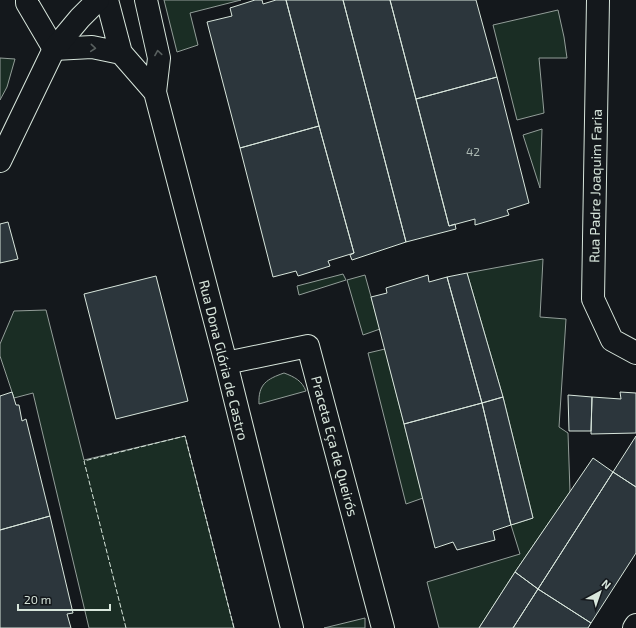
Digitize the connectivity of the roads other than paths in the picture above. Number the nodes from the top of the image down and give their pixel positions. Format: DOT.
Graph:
graph roads {
  1 [pos="27,0"];
  2 [pos="98,0"];
  3 [pos="107,0"];
  4 [pos="146,0"];
  5 [pos="598,0"];
  6 [pos="54,49"];
  7 [pos="121,52"];
  8 [pos="155,92"];
  9 [pos="0,161"];
  10 [pos="636,353"];
  11 [pos="226,363"];
  12 [pos="636,624"];
  13 [pos="292,628"];
  14 [pos="383,628"];
  15 [pos="634,628"];
  1 -- 6 [label="street"];
  2 -- 6 [label="street"];
  3 -- 7 [label="street, Rua Dona Glória de Castro"];
  8 -- 4 [label="street, Rua Dona Glória de Castro, one-way"];
  5 -- 10 [label="street, Rua Padre Joaquim Faria"];
  6 -- 7 [label="street, one-way"];
  6 -- 9 [label="street"];
  7 -- 8 [label="street, Rua Dona Glória de Castro"];
  8 -- 11 [label="street, Rua Dona Glória de Castro"];
  11 -- 13 [label="street, Rua Dona Glória de Castro"];
  11 -- 14 [label="street, Praceta Eça de Queirós"];
  12 -- 15 [label="street"];
}
